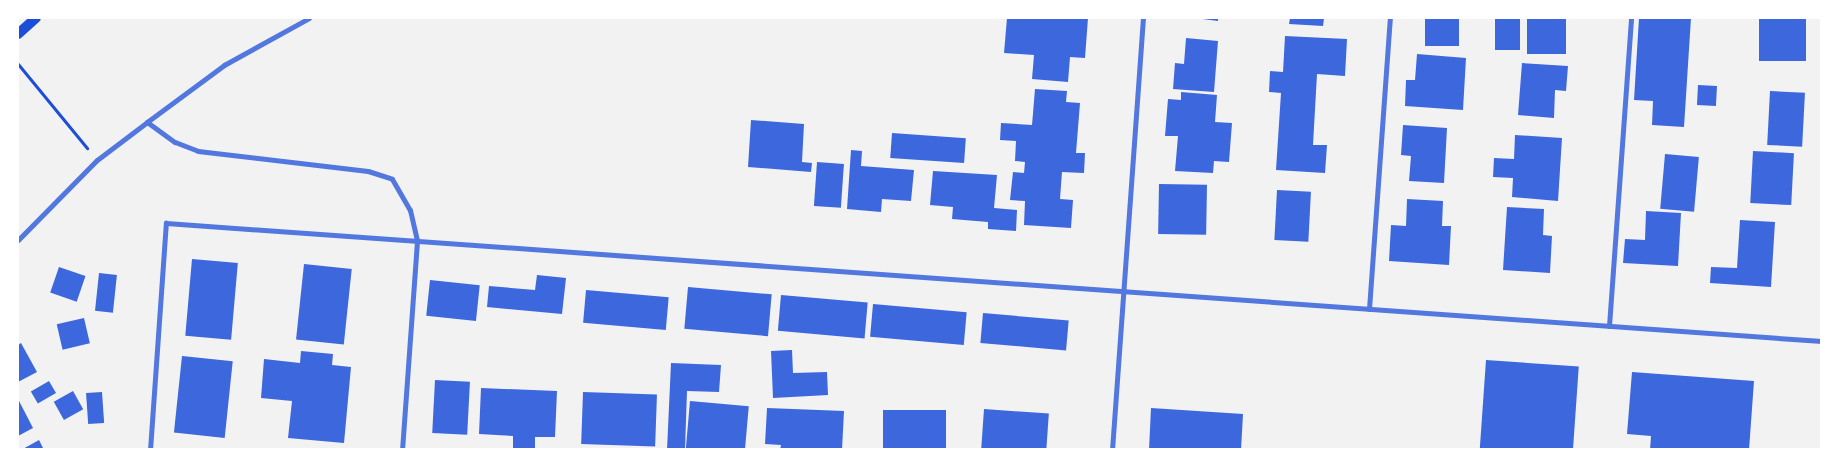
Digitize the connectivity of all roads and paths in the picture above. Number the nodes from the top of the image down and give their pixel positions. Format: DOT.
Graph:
graph roads {
  1 [pos="36,18"];
  2 [pos="309,18"];
  3 [pos="1143,18"];
  4 [pos="1390,18"];
  5 [pos="1631,18"];
  6 [pos="18,34"];
  7 [pos="18,64"];
  8 [pos="146,122"];
  9 [pos="97,160"];
  10 [pos="18,240"];
  11 [pos="417,241"];
  12 [pos="1123,292"];
  13 [pos="1369,309"];
  14 [pos="1609,326"];
  15 [pos="1822,342"];
  16 [pos="150,450"];
  17 [pos="402,450"];
  18 [pos="1112,450"];
  1 -- 6 [label="main road"];
  2 -- 8 [label="street"];
  3 -- 12 [label="street"];
  4 -- 13 [label="street"];
  5 -- 14 [label="street"];
  7 -- 9 [label="path"];
  8 -- 9 [label="street"];
  8 -- 11 [label="street"];
  9 -- 10 [label="street"];
  11 -- 12 [label="street"];
  11 -- 16 [label="street"];
  11 -- 17 [label="street"];
  12 -- 13 [label="street"];
  12 -- 18 [label="street"];
  13 -- 14 [label="street"];
  14 -- 15 [label="street"];
}
